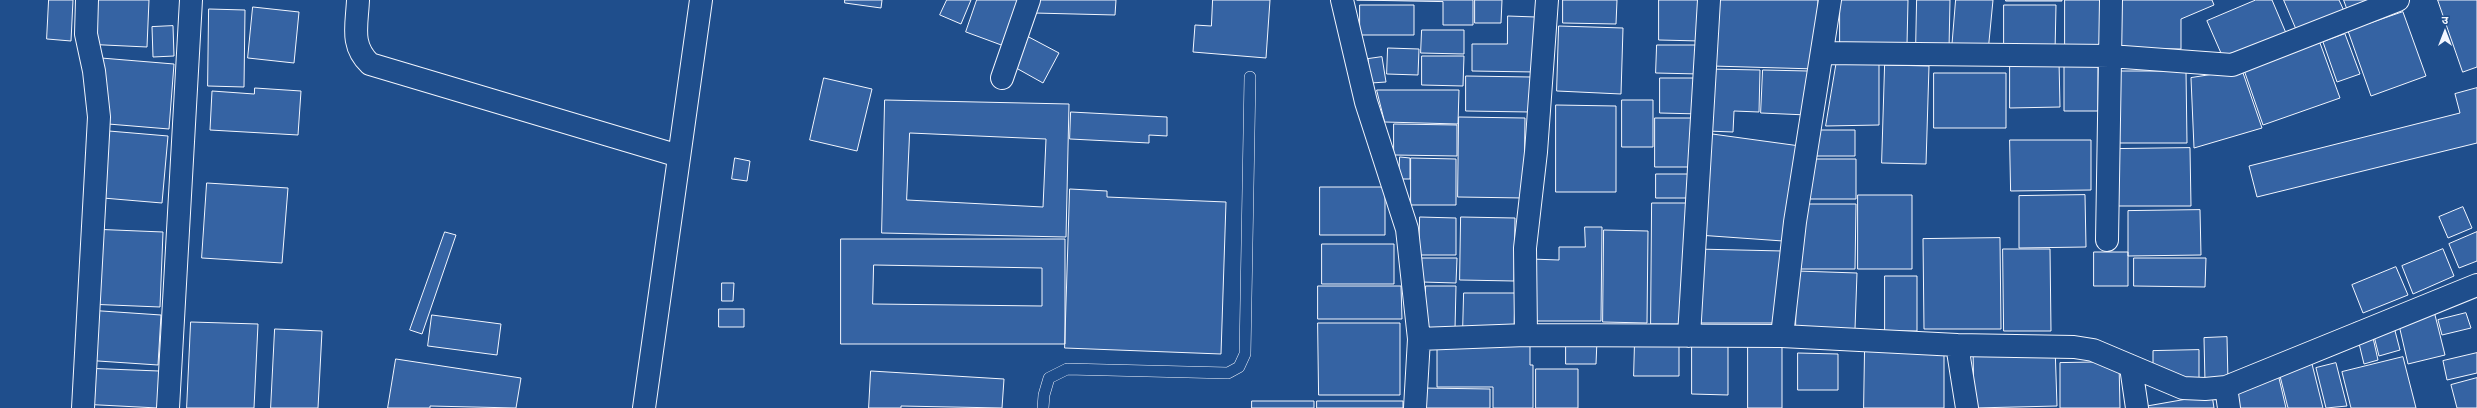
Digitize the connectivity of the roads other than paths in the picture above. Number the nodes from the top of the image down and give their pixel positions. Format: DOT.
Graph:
graph roads {
  1 [pos="87,0"];
  2 [pos="191,0"];
  3 [pos="358,0"];
  4 [pos="701,0"];
  5 [pos="1029,0"];
  6 [pos="1342,0"];
  7 [pos="1547,0"];
  8 [pos="1709,0"];
  9 [pos="1830,0"];
  10 [pos="2111,0"];
  11 [pos="2398,0"];
  12 [pos="1822,54"];
  13 [pos="2110,56"];
  14 [pos="1250,77"];
  15 [pos="1002,78"];
  16 [pos="679,156"];
  17 [pos="2108,240"];
  18 [pos="2477,285"];
  19 [pos="1526,335"];
  20 [pos="1688,336"];
  21 [pos="1782,336"];
  22 [pos="1419,339"];
  23 [pos="1957,344"];
  24 [pos="2131,367"];
  25 [pos="2226,387"];
  26 [pos="83,408"];
  27 [pos="168,408"];
  28 [pos="644,408"];
  29 [pos="1043,408"];
  30 [pos="1415,408"];
  31 [pos="1967,408"];
  32 [pos="2137,408"];
  33 [pos="2229,408"];
  1 -- 26 [label="street"];
  2 -- 27 [label="street"];
  3 -- 16 [label="street"];
  4 -- 16 [label="street"];
  5 -- 15 [label="street"];
  6 -- 22 [label="street"];
  7 -- 19 [label="street"];
  8 -- 20 [label="street"];
  9 -- 12 [label="street"];
  10 -- 13 [label="street"];
  11 -- 13 [label="street"];
  12 -- 13 [label="street"];
  12 -- 21 [label="street"];
  13 -- 17 [label="street"];
  14 -- 29 [label="lane"];
  16 -- 28 [label="street"];
  18 -- 25 [label="street"];
  19 -- 20 [label="street"];
  19 -- 22 [label="street"];
  20 -- 21 [label="street"];
  21 -- 23 [label="street"];
  22 -- 30 [label="street"];
  23 -- 24 [label="street"];
  23 -- 31 [label="street"];
  24 -- 25 [label="street"];
  24 -- 32 [label="street"];
  25 -- 33 [label="street"];
}
